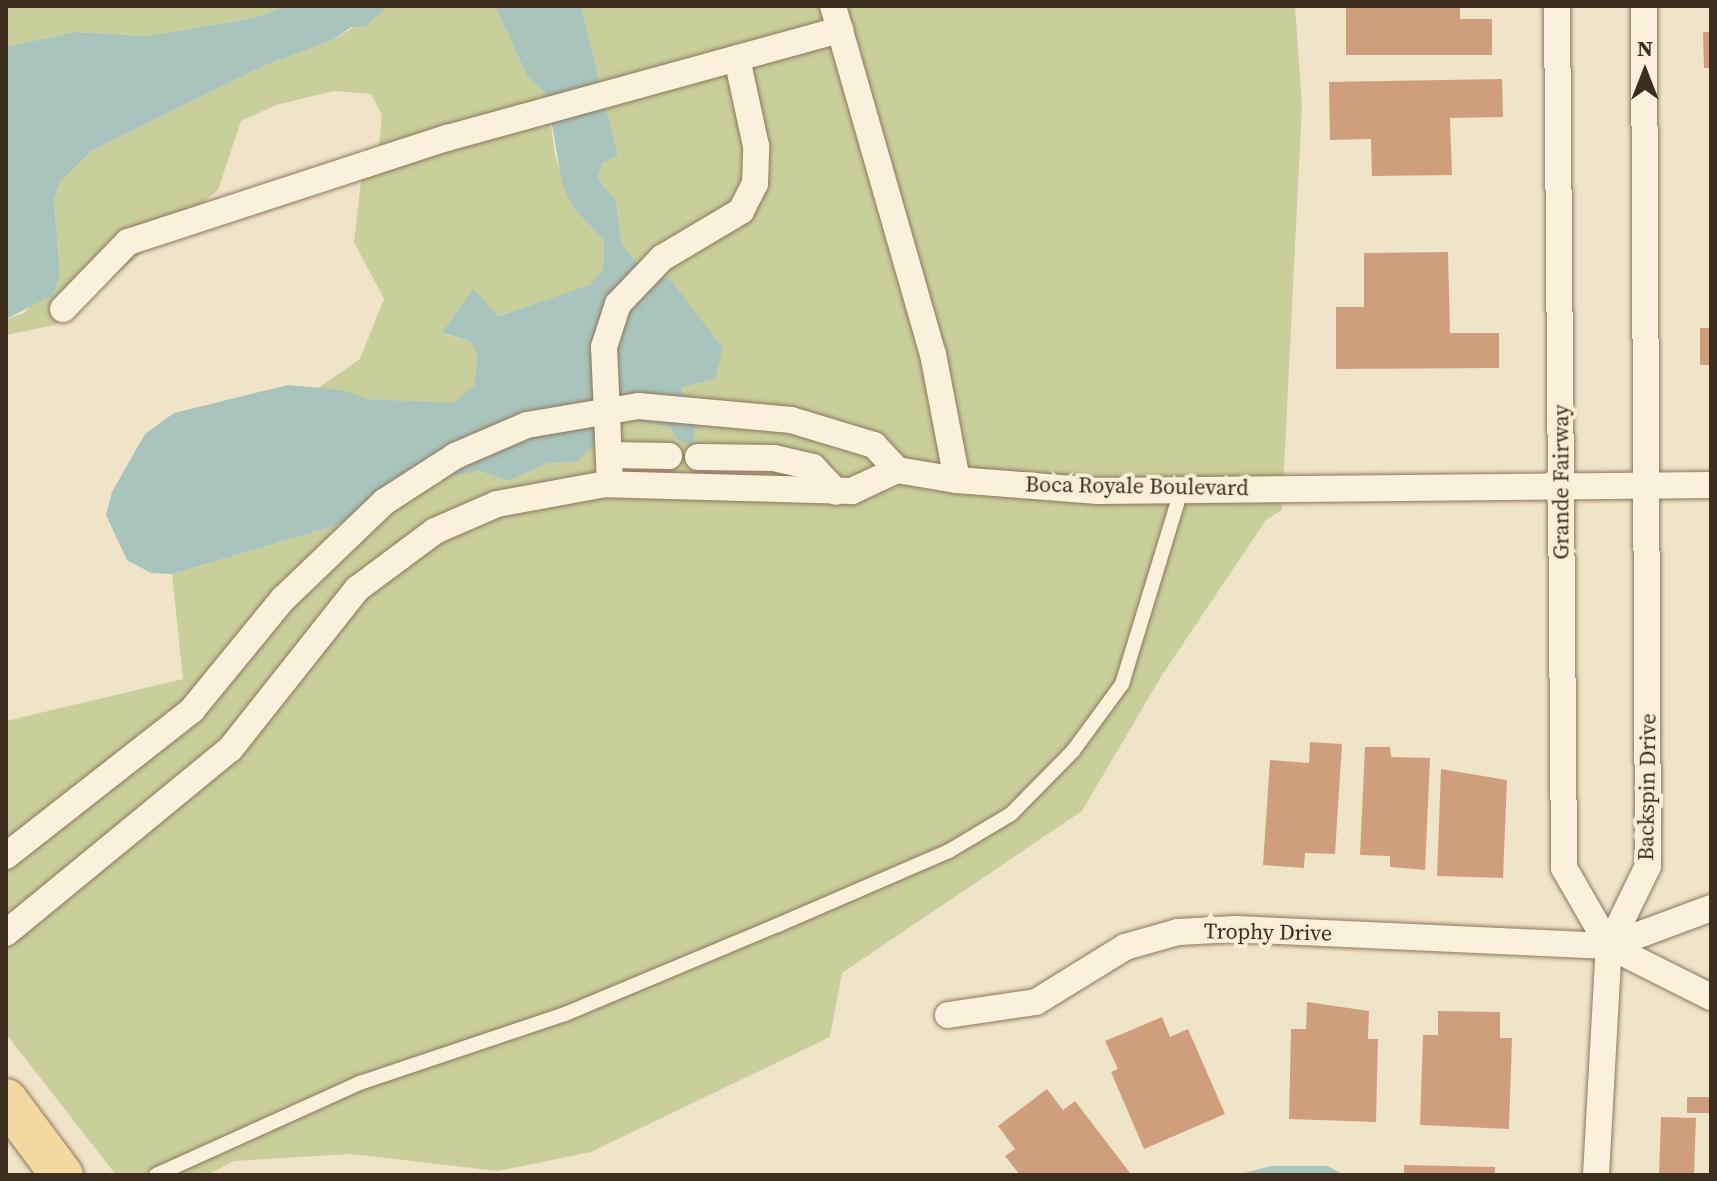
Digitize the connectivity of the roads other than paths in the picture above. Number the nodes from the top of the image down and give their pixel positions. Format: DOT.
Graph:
graph roads {
  1 [pos="1557,6"];
  2 [pos="1644,6"];
  3 [pos="836,18"];
  4 [pos="737,58"];
  5 [pos="63,309"];
  6 [pos="607,412"];
  7 [pos="773,419"];
  8 [pos="609,455"];
  9 [pos="669,456"];
  10 [pos="698,457"];
  11 [pos="774,458"];
  12 [pos="897,470"];
  13 [pos="957,480"];
  14 [pos="610,484"];
  15 [pos="1648,485"];
  16 [pos="1711,485"];
  17 [pos="1561,486"];
  18 [pos="1182,488"];
  19 [pos="836,492"];
  20 [pos="6,856"];
  21 [pos="1711,908"];
  22 [pos="6,933"];
  23 [pos="1609,946"];
  24 [pos="1711,997"];
  25 [pos="948,1015"];
  26 [pos="6,1100"];
  27 [pos="62,1175"];
  28 [pos="156,1175"];
  29 [pos="1596,1175"];
  1 -- 17 [label="street, Grande Fairway"];
  2 -- 15 [label="street"];
  3 -- 4 [label="street"];
  3 -- 13 [label="street"];
  4 -- 5 [label="street"];
  4 -- 6 [label="street"];
  6 -- 7 [label="street"];
  6 -- 8 [label="street"];
  6 -- 20 [label="street"];
  7 -- 11 [label="street"];
  7 -- 12 [label="street"];
  8 -- 9 [label="street"];
  8 -- 14 [label="street"];
  10 -- 11 [label="street"];
  11 -- 19 [label="street"];
  12 -- 13 [label="street, Boca Royale Boulevard"];
  12 -- 19 [label="street"];
  13 -- 18 [label="street, Boca Royale Boulevard"];
  14 -- 19 [label="street"];
  14 -- 22 [label="street"];
  15 -- 16 [label="street, Boca Royale Boulevard"];
  15 -- 17 [label="street, Boca Royale Boulevard"];
  15 -- 23 [label="street, Backspin Drive"];
  17 -- 18 [label="street, Boca Royale Boulevard"];
  17 -- 23 [label="street, Grande Fairway"];
  18 -- 28 [label="lane"];
  21 -- 23 [label="street, Trophy Drive"];
  23 -- 24 [label="street, Trophy Drive"];
  23 -- 25 [label="street, Trophy Drive"];
  23 -- 29 [label="street, Backspin Drive"];
  26 -- 27 [label="main road"];
}
